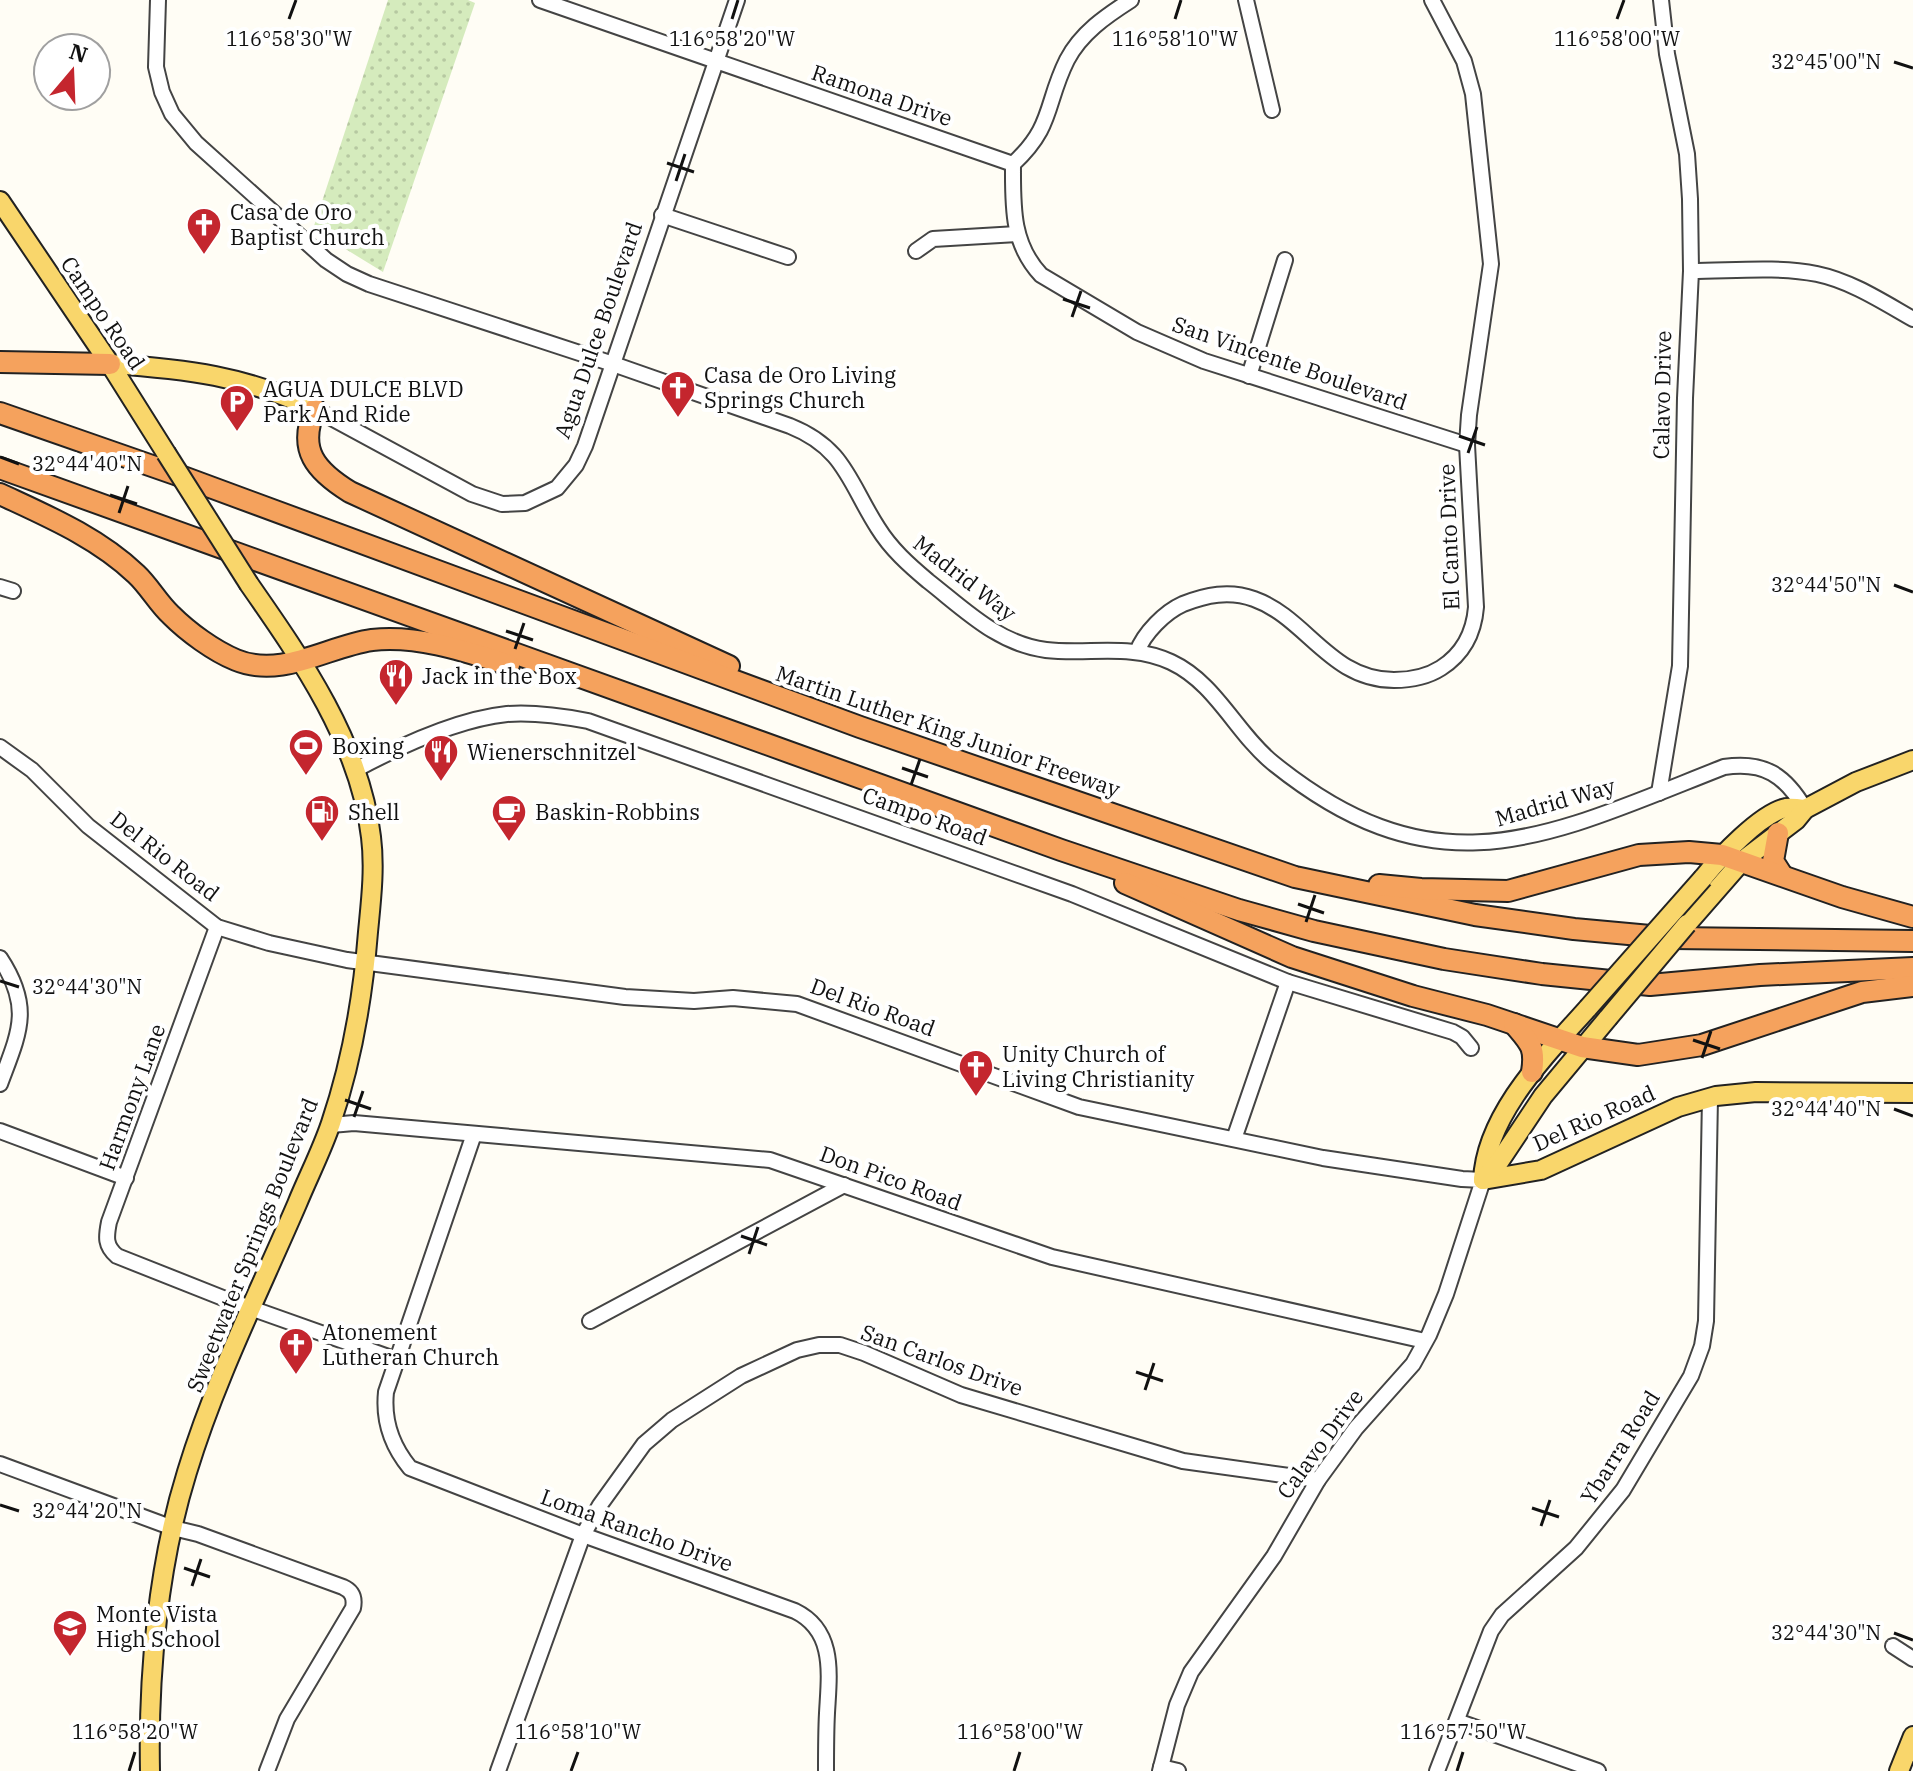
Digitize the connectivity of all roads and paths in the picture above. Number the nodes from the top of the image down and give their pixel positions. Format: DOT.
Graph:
graph roads {
  1 [pos="158,0"];
  2 [pos="540,0"];
  3 [pos="737,0"];
  4 [pos="1131,0"];
  5 [pos="1246,0"];
  6 [pos="1432,0"];
  7 [pos="1661,0"];
  8 [pos="716,61"];
  9 [pos="1272,110"];
  10 [pos="1013,164"];
  11 [pos="0,201"];
  12 [pos="662,215"];
  13 [pos="1017,234"];
  14 [pos="916,251"];
  15 [pos="788,257"];
  16 [pos="1285,260"];
  17 [pos="1691,271"];
  18 [pos="1913,319"];
  19 [pos="0,362"];
  20 [pos="110,364"];
  21 [pos="613,364"];
  22 [pos="1249,376"];
  23 [pos="315,409"];
  24 [pos="0,413"];
  25 [pos="1467,445"];
  26 [pos="166,453"];
  27 [pos="0,468"];
  28 [pos="0,494"];
  29 [pos="1137,652"];
  30 [pos="302,661"];
  31 [pos="860,727"];
  32 [pos="0,747"];
  33 [pos="787,752"];
  34 [pos="1913,760"];
  35 [pos="355,770"];
  36 [pos="1659,793"];
  37 [pos="1805,809"];
  38 [pos="1778,833"];
  39 [pos="1061,850"];
  40 [pos="1732,858"];
  41 [pos="1782,875"];
  42 [pos="1295,877"];
  43 [pos="1711,882"];
  44 [pos="1913,917"];
  45 [pos="217,927"];
  46 [pos="1913,941"];
  47 [pos="0,958"];
  48 [pos="366,962"];
  49 [pos="1913,968"];
  50 [pos="1288,982"];
  51 [pos="1913,986"];
  52 [pos="1514,1024"];
  53 [pos="1560,1039"];
  54 [pos="1582,1047"];
  55 [pos="1471,1048"];
  56 [pos="1532,1072"];
  57 [pos="0,1084"];
  58 [pos="1913,1093"];
  59 [pos="1710,1097"];
  60 [pos="331,1125"];
  61 [pos="0,1131"];
  62 [pos="474,1134"];
  63 [pos="1234,1139"];
  64 [pos="126,1178"];
  65 [pos="1483,1180"];
  66 [pos="844,1185"];
  67 [pos="252,1308"];
  68 [pos="590,1321"];
  69 [pos="1425,1341"];
  70 [pos="397,1360"];
  71 [pos="0,1464"];
  72 [pos="1318,1480"];
  73 [pos="173,1528"];
  74 [pos="583,1535"];
  75 [pos="1893,1646"];
  76 [pos="1913,1659"];
  77 [pos="1457,1721"];
  78 [pos="1913,1736"];
  79 [pos="1161,1769"];
  80 [pos="150,1771"];
  81 [pos="267,1771"];
  82 [pos="498,1771"];
  83 [pos="826,1771"];
  84 [pos="1178,1771"];
  85 [pos="1437,1771"];
  86 [pos="1598,1771"];
  87 [pos="1899,1771"];
  1 -- 21 [label="street, Madrid Way"];
  2 -- 8 [label="street, Ramona Drive"];
  3 -- 8 [label="street, Agua Dulce Boulevard"];
  4 -- 10 [label="street"];
  5 -- 9 [label="street"];
  6 -- 25 [label="street, El Canto Drive"];
  7 -- 17 [label="street, Calavo Drive"];
  8 -- 10 [label="street, Ramona Drive"];
  8 -- 12 [label="street, Agua Dulce Boulevard"];
  10 -- 13 [label="street, San Vincente Boulevard"];
  11 -- 20 [label="main road, Campo Road"];
  12 -- 15 [label="street"];
  12 -- 21 [label="street, Agua Dulce Boulevard"];
  13 -- 14 [label="street"];
  13 -- 22 [label="street, San Vincente Boulevard"];
  16 -- 22 [label="street"];
  17 -- 18 [label="street"];
  17 -- 36 [label="street, Calavo Drive"];
  19 -- 20 [label="highway"];
  20 -- 23 [label="main road, Agua Dulce Boulevard"];
  20 -- 26 [label="main road, Campo Road"];
  21 -- 23 [label="street, Agua Dulce Boulevard"];
  21 -- 29 [label="street, Madrid Way"];
  22 -- 25 [label="street, San Vincente Boulevard"];
  23 -- 31 [label="highway"];
  24 -- 31 [label="highway, Martin Luther King Junior Freeway"];
  25 -- 29 [label="street, El Canto Drive"];
  26 -- 30 [label="main road, Sweetwater Springs Boulevard, bridge"];
  27 -- 33 [label="highway"];
  28 -- 30 [label="highway"];
  29 -- 36 [label="street, Madrid Way"];
  30 -- 33 [label="highway"];
  30 -- 35 [label="main road, Sweetwater Springs Boulevard"];
  31 -- 42 [label="highway, Martin Luther King Junior Freeway"];
  32 -- 45 [label="street, Del Rio Road"];
  33 -- 39 [label="highway"];
  34 -- 37 [label="main road"];
  35 -- 48 [label="main road, Sweetwater Springs Boulevard"];
  35 -- 50 [label="street, Campo Road"];
  36 -- 37 [label="street, Madrid Way"];
  37 -- 38 [label="main road"];
  37 -- 40 [label="main road"];
  38 -- 40 [label="main road"];
  38 -- 41 [label="highway"];
  39 -- 49 [label="highway"];
  39 -- 52 [label="highway"];
  40 -- 41 [label="highway"];
  40 -- 42 [label="highway"];
  40 -- 43 [label="main road"];
  41 -- 44 [label="highway"];
  42 -- 46 [label="highway, Martin Luther King Junior Freeway"];
  43 -- 53 [label="main road, Calavo Drive, bridge"];
  43 -- 54 [label="main road, Calavo Drive, bridge"];
  45 -- 48 [label="street, Del Rio Road"];
  45 -- 64 [label="street, Harmony Lane"];
  47 -- 57 [label="street"];
  48 -- 60 [label="main road, Sweetwater Springs Boulevard"];
  48 -- 63 [label="street, Del Rio Road"];
  50 -- 55 [label="street, Campo Road"];
  50 -- 63 [label="street"];
  51 -- 54 [label="highway"];
  52 -- 53 [label="highway"];
  52 -- 56 [label="highway"];
  53 -- 54 [label="highway"];
  53 -- 56 [label="main road, Calavo Drive"];
  54 -- 65 [label="main road, Calavo Drive"];
  56 -- 65 [label="main road, Calavo Drive"];
  58 -- 59 [label="main road, Del Rio Road"];
  59 -- 65 [label="main road, Del Rio Road"];
  59 -- 77 [label="street, Ybarra Road"];
  60 -- 62 [label="street, Don Pico Road"];
  60 -- 67 [label="main road, Sweetwater Springs Boulevard"];
  61 -- 64 [label="street"];
  62 -- 66 [label="street, Don Pico Road"];
  62 -- 70 [label="street, Loma Rancho Drive"];
  63 -- 65 [label="street, Del Rio Road"];
  64 -- 67 [label="street, Harmony Lane"];
  65 -- 69 [label="street, Calavo Drive"];
  66 -- 68 [label="street"];
  66 -- 69 [label="street, Don Pico Road"];
  67 -- 70 [label="street"];
  67 -- 73 [label="main road, Sweetwater Springs Boulevard"];
  69 -- 72 [label="street, Calavo Drive"];
  70 -- 74 [label="street, Loma Rancho Drive"];
  71 -- 73 [label="street"];
  72 -- 74 [label="street, San Carlos Drive"];
  72 -- 79 [label="street, Calavo Drive"];
  73 -- 80 [label="main road, Sweetwater Springs Boulevard"];
  73 -- 81 [label="street"];
  74 -- 82 [label="street, San Carlos Drive"];
  74 -- 83 [label="street, Loma Rancho Drive"];
  75 -- 76 [label="street"];
  77 -- 85 [label="street, Ybarra Road"];
  77 -- 86 [label="street"];
  78 -- 87 [label="main road"];
  79 -- 84 [label="street"];
}
